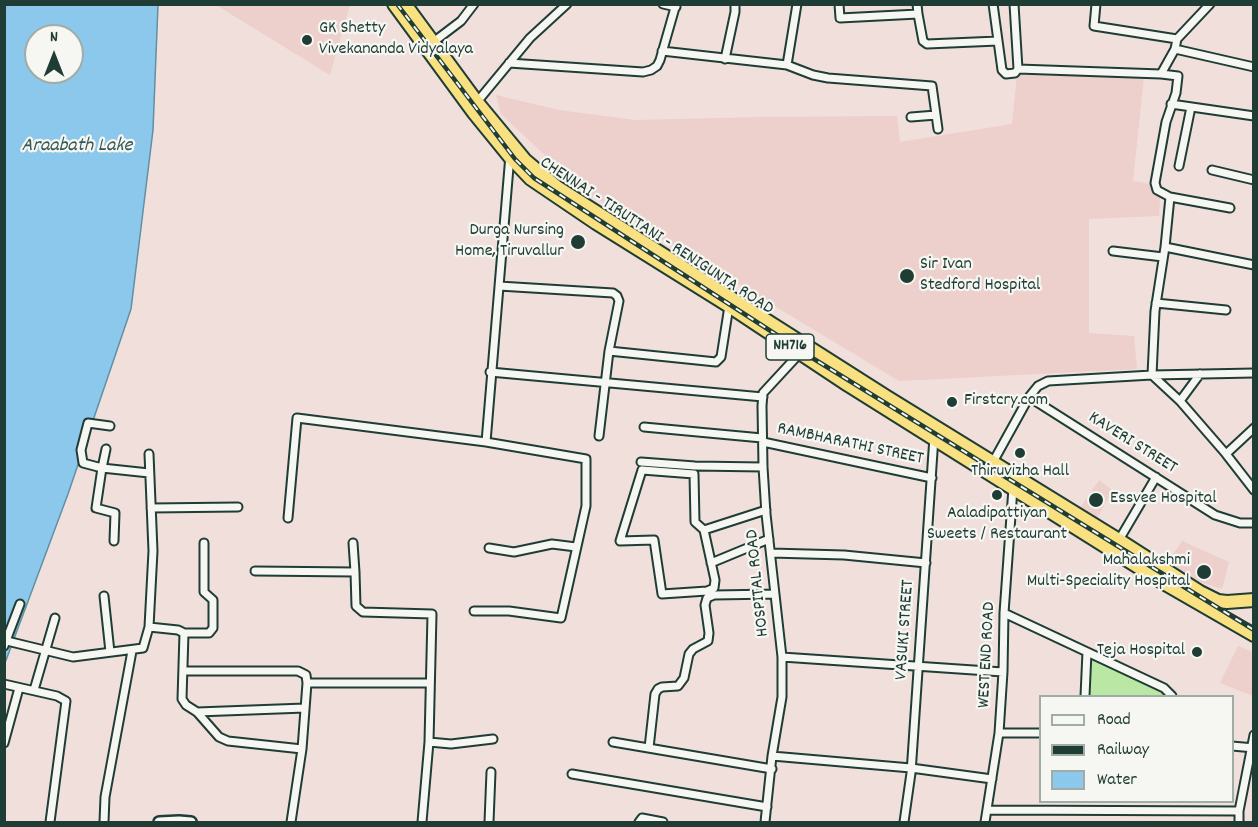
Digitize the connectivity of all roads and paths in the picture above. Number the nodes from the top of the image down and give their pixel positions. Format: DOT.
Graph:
graph roads {
  1 [pos="394,4"];
  2 [pos="405,4"];
  3 [pos="474,4"];
  4 [pos="567,4"];
  5 [pos="663,4"];
  6 [pos="735,4"];
  7 [pos="797,4"];
  8 [pos="839,4"];
  9 [pos="917,4"];
  10 [pos="993,4"];
  11 [pos="1014,4"];
  12 [pos="1096,4"];
  13 [pos="1210,4"];
  14 [pos="676,6"];
  15 [pos="918,14"];
  16 [pos="1177,39"];
  17 [pos="998,41"];
  18 [pos="432,42"];
  19 [pos="1175,49"];
  20 [pos="662,51"];
  21 [pos="725,59"];
  22 [pos="509,63"];
  23 [pos="787,65"];
  24 [pos="1254,67"];
  25 [pos="1018,69"];
  26 [pos="1161,74"];
  27 [pos="477,102"];
  28 [pos="1172,104"];
  29 [pos="1191,107"];
  30 [pos="936,115"];
  31 [pos="1254,116"];
  32 [pos="911,117"];
  33 [pos="938,129"];
  34 [pos="513,153"];
  35 [pos="1179,166"];
  36 [pos="1212,170"];
  37 [pos="1254,180"];
  38 [pos="1170,197"];
  39 [pos="1230,208"];
  40 [pos="1165,247"];
  41 [pos="1113,252"];
  42 [pos="1163,257"];
  43 [pos="1254,265"];
  44 [pos="499,286"];
  45 [pos="1156,303"];
  46 [pos="729,306"];
  47 [pos="1226,310"];
  48 [pos="609,351"];
  49 [pos="800,353"];
  50 [pos="490,372"];
  51 [pos="1200,374"];
  52 [pos="1254,374"];
  53 [pos="1152,375"];
  54 [pos="606,382"];
  55 [pos="763,397"];
  56 [pos="1029,397"];
  57 [pos="1180,401"];
  58 [pos="110,426"];
  59 [pos="644,427"];
  60 [pos="1252,430"];
  61 [pos="936,434"];
  62 [pos="599,436"];
  63 [pos="763,440"];
  64 [pos="486,442"];
  65 [pos="106,449"];
  66 [pos="149,454"];
  67 [pos="1226,454"];
  68 [pos="641,462"];
  69 [pos="993,462"];
  70 [pos="763,467"];
  71 [pos="102,468"];
  72 [pos="149,473"];
  73 [pos="1156,477"];
  74 [pos="932,478"];
  75 [pos="1016,483"];
  76 [pos="1254,490"];
  77 [pos="238,507"];
  78 [pos="151,508"];
  79 [pos="766,510"];
  80 [pos="288,518"];
  81 [pos="1254,523"];
  82 [pos="704,530"];
  83 [pos="769,539"];
  84 [pos="1119,540"];
  85 [pos="114,542"];
  86 [pos="204,543"];
  87 [pos="353,543"];
  88 [pos="576,547"];
  89 [pos="489,548"];
  90 [pos="771,553"];
  91 [pos="711,563"];
  92 [pos="926,563"];
  93 [pos="255,571"];
  94 [pos="355,572"];
  95 [pos="775,594"];
  96 [pos="104,596"];
  97 [pos="1254,600"];
  98 [pos="1237,601"];
  99 [pos="20,604"];
  100 [pos="474,612"];
  101 [pos="1004,613"];
  102 [pos="55,618"];
  103 [pos="149,627"];
  104 [pos="1242,627"];
  105 [pos="184,633"];
  106 [pos="1254,635"];
  107 [pos="6,644"];
  108 [pos="44,651"];
  109 [pos="132,651"];
  110 [pos="110,652"];
  111 [pos="1087,652"];
  112 [pos="782,657"];
  113 [pos="919,665"];
  114 [pos="184,671"];
  115 [pos="1003,672"];
  116 [pos="307,683"];
  117 [pos="430,683"];
  118 [pos="4,684"];
  119 [pos="19,688"];
  120 [pos="34,690"];
  121 [pos="1085,695"];
  122 [pos="1171,695"];
  123 [pos="305,708"];
  124 [pos="197,712"];
  125 [pos="6,732"];
  126 [pos="999,733"];
  127 [pos="1039,733"];
  128 [pos="1254,735"];
  129 [pos="493,739"];
  130 [pos="429,742"];
  131 [pos="613,742"];
  132 [pos="4,743"];
  133 [pos="1234,746"];
  134 [pos="649,748"];
  135 [pos="1252,748"];
  136 [pos="302,749"];
  137 [pos="772,756"];
  138 [pos="911,768"];
  139 [pos="772,769"];
  140 [pos="491,772"];
  141 [pos="572,774"];
  142 [pos="992,779"];
  143 [pos="767,807"];
  144 [pos="987,810"];
  145 [pos="1239,811"];
  146 [pos="50,822"];
  147 [pos="104,822"];
  148 [pos="159,822"];
  149 [pos="191,822"];
  150 [pos="291,822"];
  151 [pos="422,822"];
  152 [pos="489,822"];
  153 [pos="639,822"];
  154 [pos="663,822"];
  155 [pos="765,822"];
  156 [pos="904,822"];
  157 [pos="985,822"];
  158 [pos="1239,822"];
  1 -- 34 [label="highway, CHENNAI - TIRUTTANI - RENIGUNTA ROAD / NH716"];
  2 -- 18 [label="highway, CHENNAI - TIRUTTANI - RENIGUNTA ROAD / NH716"];
  3 -- 18 [label="street"];
  4 -- 22 [label="street"];
  5 -- 14 [label="street"];
  6 -- 21 [label="street"];
  7 -- 23 [label="street"];
  8 -- 15 [label="street"];
  9 -- 15 [label="street"];
  10 -- 17 [label="street"];
  11 -- 25 [label="street"];
  12 -- 16 [label="street"];
  13 -- 16 [label="street"];
  14 -- 20 [label="street"];
  15 -- 17 [label="street"];
  16 -- 19 [label="street"];
  17 -- 25 [label="street"];
  18 -- 27 [label="highway, CHENNAI - TIRUTTANI - RENIGUNTA ROAD / NH716"];
  19 -- 24 [label="street"];
  19 -- 26 [label="street"];
  20 -- 21 [label="street"];
  20 -- 22 [label="street"];
  21 -- 23 [label="street"];
  22 -- 27 [label="street"];
  23 -- 30 [label="street"];
  25 -- 26 [label="street"];
  26 -- 28 [label="street"];
  27 -- 34 [label="highway, CHENNAI - TIRUTTANI - RENIGUNTA ROAD / NH716"];
  28 -- 29 [label="street"];
  28 -- 38 [label="street"];
  29 -- 31 [label="street"];
  29 -- 35 [label="street"];
  30 -- 32 [label="street"];
  30 -- 33 [label="street"];
  34 -- 44 [label="street"];
  34 -- 46 [label="highway, CHENNAI - TIRUTTANI - RENIGUNTA ROAD / NH716"];
  34 -- 61 [label="highway, CHENNAI - TIRUTTANI - RENIGUNTA ROAD / NH716"];
  36 -- 37 [label="street"];
  38 -- 39 [label="street"];
  38 -- 40 [label="street"];
  40 -- 42 [label="street"];
  40 -- 43 [label="street"];
  41 -- 42 [label="street"];
  42 -- 45 [label="street"];
  44 -- 48 [label="street"];
  44 -- 50 [label="street"];
  45 -- 47 [label="street"];
  45 -- 53 [label="street"];
  46 -- 48 [label="street"];
  46 -- 49 [label="highway, CHENNAI - TIRUTTANI - RENIGUNTA ROAD / NH716"];
  48 -- 54 [label="street"];
  49 -- 55 [label="street"];
  49 -- 61 [label="highway, CHENNAI - TIRUTTANI - RENIGUNTA ROAD / NH716"];
  50 -- 54 [label="street"];
  50 -- 64 [label="street"];
  51 -- 52 [label="street"];
  51 -- 53 [label="street"];
  51 -- 57 [label="street"];
  53 -- 56 [label="street"];
  53 -- 57 [label="street"];
  54 -- 55 [label="street"];
  54 -- 62 [label="street"];
  55 -- 63 [label="street, HOSPITAL ROAD"];
  56 -- 69 [label="street"];
  56 -- 73 [label="street, KAVERI STREET"];
  57 -- 67 [label="street"];
  58 -- 71 [label="street"];
  59 -- 63 [label="street, RAMBHARATHI STREET"];
  60 -- 67 [label="street"];
  61 -- 69 [label="highway, CHENNAI - TIRUTTANI - RENIGUNTA ROAD / NH716"];
  61 -- 74 [label="street, VASUKI STREET"];
  61 -- 75 [label="highway, CHENNAI - TIRUTTANI - RENIGUNTA ROAD / NH716"];
  63 -- 70 [label="street, HOSPITAL ROAD"];
  63 -- 74 [label="street, RAMBHARATHI STREET"];
  64 -- 80 [label="street"];
  64 -- 88 [label="street"];
  65 -- 71 [label="street"];
  66 -- 72 [label="street"];
  67 -- 76 [label="street"];
  68 -- 70 [label="street"];
  69 -- 75 [label="highway, CHENNAI - TIRUTTANI - RENIGUNTA ROAD / NH716"];
  70 -- 79 [label="street, HOSPITAL ROAD"];
  71 -- 72 [label="street"];
  71 -- 85 [label="street"];
  72 -- 78 [label="street"];
  73 -- 81 [label="street, KAVERI STREET"];
  73 -- 84 [label="street"];
  74 -- 92 [label="street, VASUKI STREET"];
  75 -- 84 [label="highway, CHENNAI - TIRUTTANI - RENIGUNTA ROAD / NH716"];
  75 -- 101 [label="street, WEST END ROAD"];
  75 -- 104 [label="highway, CHENNAI - TIRUTTANI - RENIGUNTA ROAD / NH716"];
  77 -- 78 [label="street"];
  78 -- 103 [label="street"];
  79 -- 82 [label="street"];
  79 -- 83 [label="street, HOSPITAL ROAD"];
  82 -- 91 [label="street"];
  82 -- 91 [label="street"];
  83 -- 90 [label="street, HOSPITAL ROAD"];
  83 -- 91 [label="street"];
  84 -- 98 [label="highway, CHENNAI - TIRUTTANI - RENIGUNTA ROAD / NH716"];
  86 -- 105 [label="street"];
  87 -- 94 [label="street"];
  88 -- 89 [label="street"];
  88 -- 100 [label="street"];
  90 -- 92 [label="street"];
  90 -- 95 [label="street, HOSPITAL ROAD"];
  92 -- 113 [label="street, VASUKI STREET"];
  93 -- 94 [label="street"];
  94 -- 117 [label="street"];
  95 -- 112 [label="street, HOSPITAL ROAD"];
  95 -- 134 [label="street"];
  96 -- 110 [label="street"];
  97 -- 98 [label="highway, NH716"];
  98 -- 104 [label="highway"];
  99 -- 107 [label="street"];
  101 -- 111 [label="street"];
  101 -- 115 [label="street, WEST END ROAD"];
  102 -- 108 [label="street"];
  103 -- 105 [label="street"];
  103 -- 109 [label="street"];
  104 -- 106 [label="highway, CHENNAI - TIRUTTANI - RENIGUNTA ROAD / NH716"];
  105 -- 114 [label="street"];
  107 -- 108 [label="street"];
  108 -- 110 [label="street"];
  108 -- 120 [label="street"];
  109 -- 110 [label="street"];
  109 -- 147 [label="street"];
  111 -- 121 [label="street"];
  111 -- 122 [label="street"];
  112 -- 113 [label="street"];
  112 -- 137 [label="street, HOSPITAL ROAD"];
  113 -- 115 [label="street"];
  113 -- 138 [label="street, VASUKI STREET"];
  114 -- 116 [label="street"];
  114 -- 124 [label="street"];
  115 -- 126 [label="street, WEST END ROAD"];
  116 -- 117 [label="street"];
  116 -- 123 [label="street"];
  117 -- 130 [label="street"];
  118 -- 119 [label="street"];
  119 -- 120 [label="street"];
  119 -- 125 [label="street"];
  120 -- 146 [label="street"];
  123 -- 124 [label="street"];
  123 -- 136 [label="street"];
  124 -- 136 [label="street"];
  125 -- 132 [label="street"];
  126 -- 127 [label="street"];
  126 -- 142 [label="street, WEST END ROAD"];
  128 -- 135 [label="street"];
  129 -- 130 [label="street"];
  130 -- 151 [label="street"];
  131 -- 134 [label="street"];
  133 -- 135 [label="street"];
  134 -- 139 [label="street"];
  135 -- 145 [label="street"];
  136 -- 150 [label="street"];
  137 -- 138 [label="street"];
  137 -- 139 [label="street, HOSPITAL ROAD"];
  138 -- 142 [label="street"];
  138 -- 156 [label="street, VASUKI STREET"];
  139 -- 143 [label="street, HOSPITAL ROAD"];
  140 -- 152 [label="street"];
  141 -- 143 [label="street"];
  142 -- 144 [label="street, WEST END ROAD"];
  143 -- 155 [label="street, HOSPITAL ROAD"];
  144 -- 145 [label="street"];
  144 -- 157 [label="street, WEST END ROAD"];
  145 -- 158 [label="street"];
  148 -- 149 [label="street"];
  153 -- 154 [label="street"];
}
